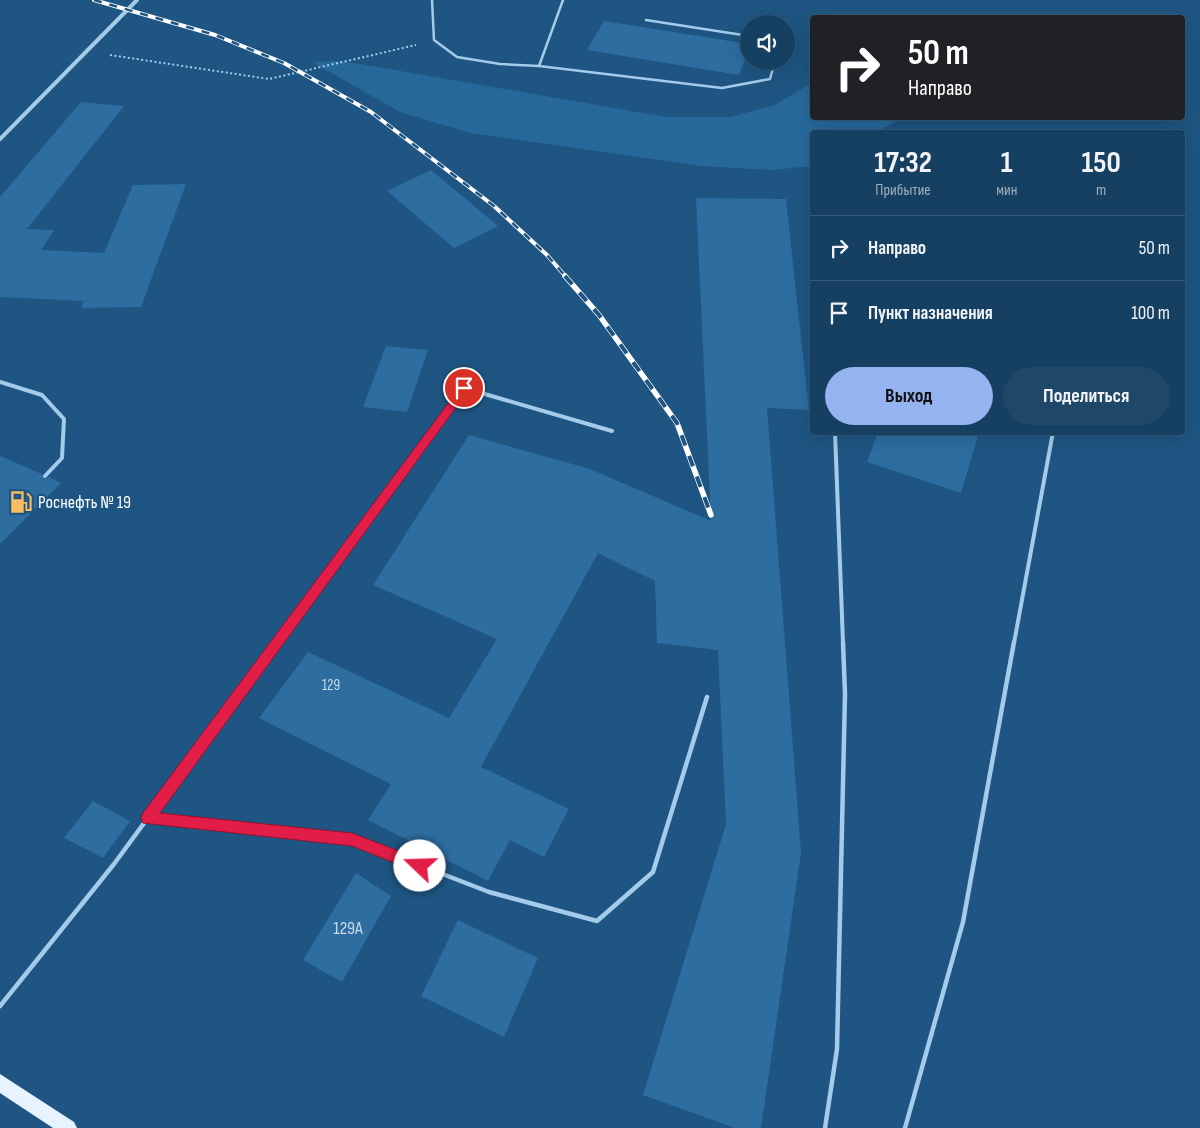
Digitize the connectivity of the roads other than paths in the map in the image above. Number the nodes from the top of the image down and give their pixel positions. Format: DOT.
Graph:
graph roads {
  1 [pos="137,0"];
  2 [pos="432,0"];
  3 [pos="564,0"];
  4 [pos="646,20"];
  5 [pos="740,35"];
  6 [pos="539,66"];
  7 [pos="772,70"];
  8 [pos="0,139"];
  9 [pos="0,382"];
  10 [pos="612,431"];
  11 [pos="835,435"];
  12 [pos="1052,435"];
  13 [pos="45,476"];
  14 [pos="707,696"];
  15 [pos="148,818"];
  16 [pos="0,1006"];
  17 [pos="0,1083"];
  18 [pos="68,1128"];
  19 [pos="825,1128"];
  20 [pos="905,1128"];
  1 -- 8 [label="street"];
  2 -- 6 [label="lane"];
  3 -- 6 [label="lane"];
  4 -- 5 [label="lane"];
  6 -- 7 [label="lane"];
  9 -- 13 [label="lane"];
  10 -- 15 [label="lane"];
  11 -- 19 [label="lane"];
  12 -- 20 [label="lane"];
  14 -- 15 [label="lane"];
  15 -- 16 [label="lane"];
  17 -- 18 [label="main road"];
}
